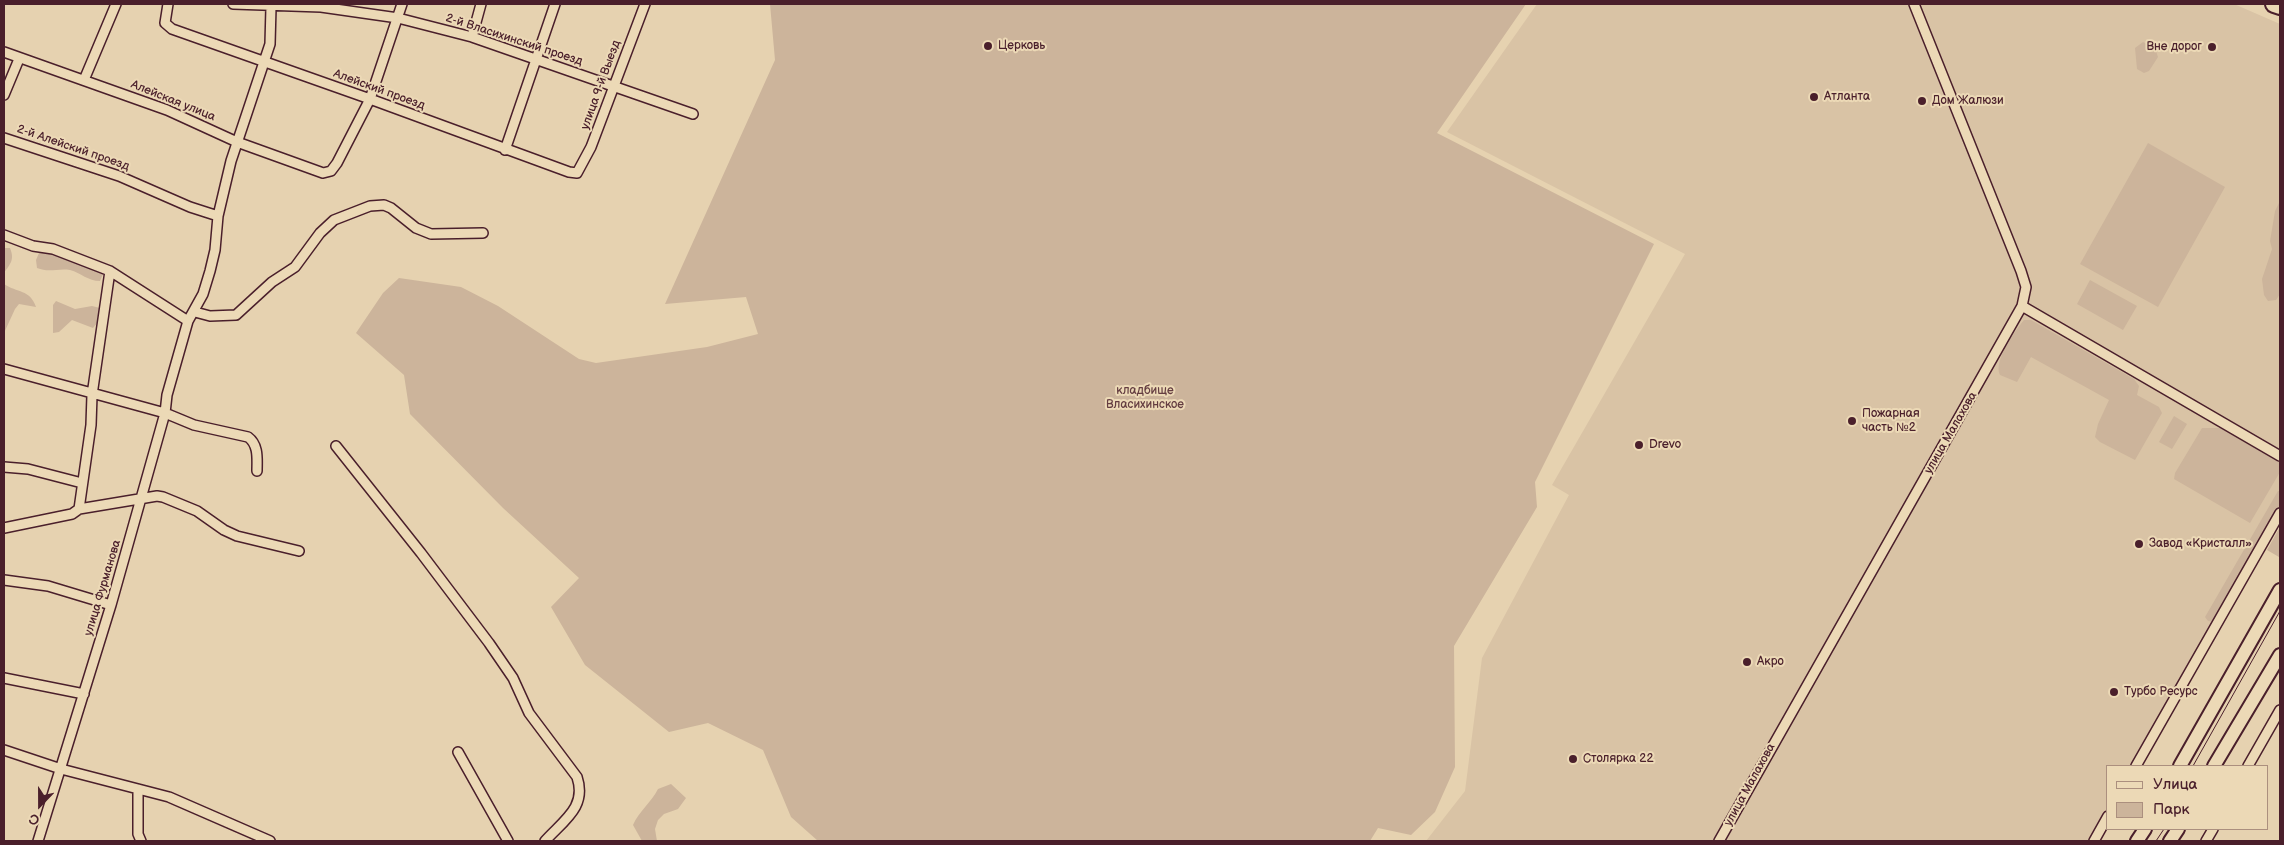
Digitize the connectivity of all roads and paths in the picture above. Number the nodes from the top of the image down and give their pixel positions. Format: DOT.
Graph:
graph roads {
  1 [pos="116,4"];
  2 [pos="168,4"];
  3 [pos="233,4"];
  4 [pos="402,4"];
  5 [pos="481,4"];
  6 [pos="555,4"];
  7 [pos="645,4"];
  8 [pos="1914,4"];
  9 [pos="2274,4"];
  10 [pos="2280,6"];
  11 [pos="271,7"];
  12 [pos="398,18"];
  13 [pos="472,37"];
  14 [pos="4,52"];
  15 [pos="19,59"];
  16 [pos="538,59"];
  17 [pos="264,63"];
  18 [pos="84,80"];
  19 [pos="614,85"];
  20 [pos="4,95"];
  21 [pos="370,99"];
  22 [pos="693,114"];
  23 [pos="4,138"];
  24 [pos="237,142"];
  25 [pos="506,150"];
  26 [pos="576,173"];
  27 [pos="218,216"];
  28 [pos="483,233"];
  29 [pos="4,235"];
  30 [pos="110,271"];
  31 [pos="2022,306"];
  32 [pos="195,312"];
  33 [pos="188,321"];
  34 [pos="4,369"];
  35 [pos="92,395"];
  36 [pos="165,414"];
  37 [pos="336,446"];
  38 [pos="2280,456"];
  39 [pos="4,468"];
  40 [pos="257,471"];
  41 [pos="82,483"];
  42 [pos="141,500"];
  43 [pos="80,509"];
  44 [pos="2280,513"];
  45 [pos="4,528"];
  46 [pos="300,551"];
  47 [pos="4,580"];
  48 [pos="2280,590"];
  49 [pos="111,605"];
  50 [pos="2280,655"];
  51 [pos="4,678"];
  52 [pos="84,694"];
  53 [pos="2280,710"];
  54 [pos="4,750"];
  55 [pos="458,752"];
  56 [pos="2137,765"];
  57 [pos="2181,765"];
  58 [pos="2215,765"];
  59 [pos="2249,765"];
  60 [pos="61,769"];
  61 [pos="138,789"];
  62 [pos="2106,820"];
  63 [pos="2177,830"];
  64 [pos="2212,830"];
  65 [pos="38,841"];
  66 [pos="141,841"];
  67 [pos="270,841"];
  68 [pos="508,841"];
  69 [pos="546,841"];
  70 [pos="1719,841"];
  71 [pos="2094,841"];
  72 [pos="2170,841"];
  73 [pos="2206,841"];
  1 -- 18 [label="street"];
  2 -- 17 [label="street, Алейский проезд"];
  3 -- 11 [label="street, 2-й Власихинский проезд"];
  4 -- 12 [label="street"];
  5 -- 13 [label="street"];
  6 -- 16 [label="street"];
  7 -- 19 [label="street, улица 9-й Выезд"];
  8 -- 31 [label="street, улица Малахова"];
  9 -- 10 [label="highway"];
  11 -- 12 [label="street, 2-й Власихинский проезд"];
  11 -- 17 [label="street"];
  12 -- 13 [label="street, 2-й Власихинский проезд"];
  12 -- 21 [label="street"];
  13 -- 16 [label="street, 2-й Власихинский проезд"];
  14 -- 15 [label="street, Алейская улица"];
  15 -- 18 [label="street, Алейская улица"];
  15 -- 20 [label="street"];
  16 -- 19 [label="street, 2-й Власихинский проезд"];
  16 -- 25 [label="street"];
  17 -- 21 [label="street, Алейский проезд"];
  17 -- 24 [label="street"];
  18 -- 24 [label="street, Алейская улица"];
  19 -- 22 [label="street, 2-й Власихинский проезд"];
  19 -- 26 [label="street, улица 9-й Выезд"];
  21 -- 24 [label="street, Алейская улица"];
  21 -- 25 [label="street, Алейский проезд"];
  23 -- 27 [label="street, 2-й Алейский проезд"];
  24 -- 27 [label="street"];
  25 -- 26 [label="street, Алейский проезд"];
  27 -- 32 [label="street"];
  28 -- 32 [label="street"];
  29 -- 30 [label="street"];
  30 -- 33 [label="street"];
  30 -- 35 [label="street"];
  31 -- 38 [label="street"];
  31 -- 70 [label="street, улица Малахова"];
  32 -- 33 [label="street"];
  33 -- 36 [label="street, улица Фурманова"];
  34 -- 35 [label="street"];
  35 -- 36 [label="street"];
  35 -- 41 [label="street"];
  36 -- 40 [label="street"];
  36 -- 42 [label="street, улица Фурманова"];
  37 -- 69 [label="street"];
  39 -- 41 [label="street"];
  41 -- 43 [label="street"];
  42 -- 43 [label="street"];
  42 -- 46 [label="street"];
  42 -- 49 [label="street, улица Фурманова"];
  43 -- 45 [label="street"];
  44 -- 56 [label="street"];
  47 -- 49 [label="street"];
  48 -- 57 [label="main road"];
  49 -- 52 [label="street, улица Фурманова"];
  50 -- 58 [label="main road"];
  51 -- 52 [label="street"];
  52 -- 60 [label="street, улица Фурманова"];
  53 -- 59 [label="street"];
  54 -- 60 [label="street"];
  55 -- 68 [label="street"];
  60 -- 61 [label="street"];
  60 -- 65 [label="street, улица Фурманова"];
  61 -- 66 [label="street"];
  61 -- 67 [label="street"];
  62 -- 71 [label="street"];
  63 -- 72 [label="main road"];
  64 -- 73 [label="street"];
}
